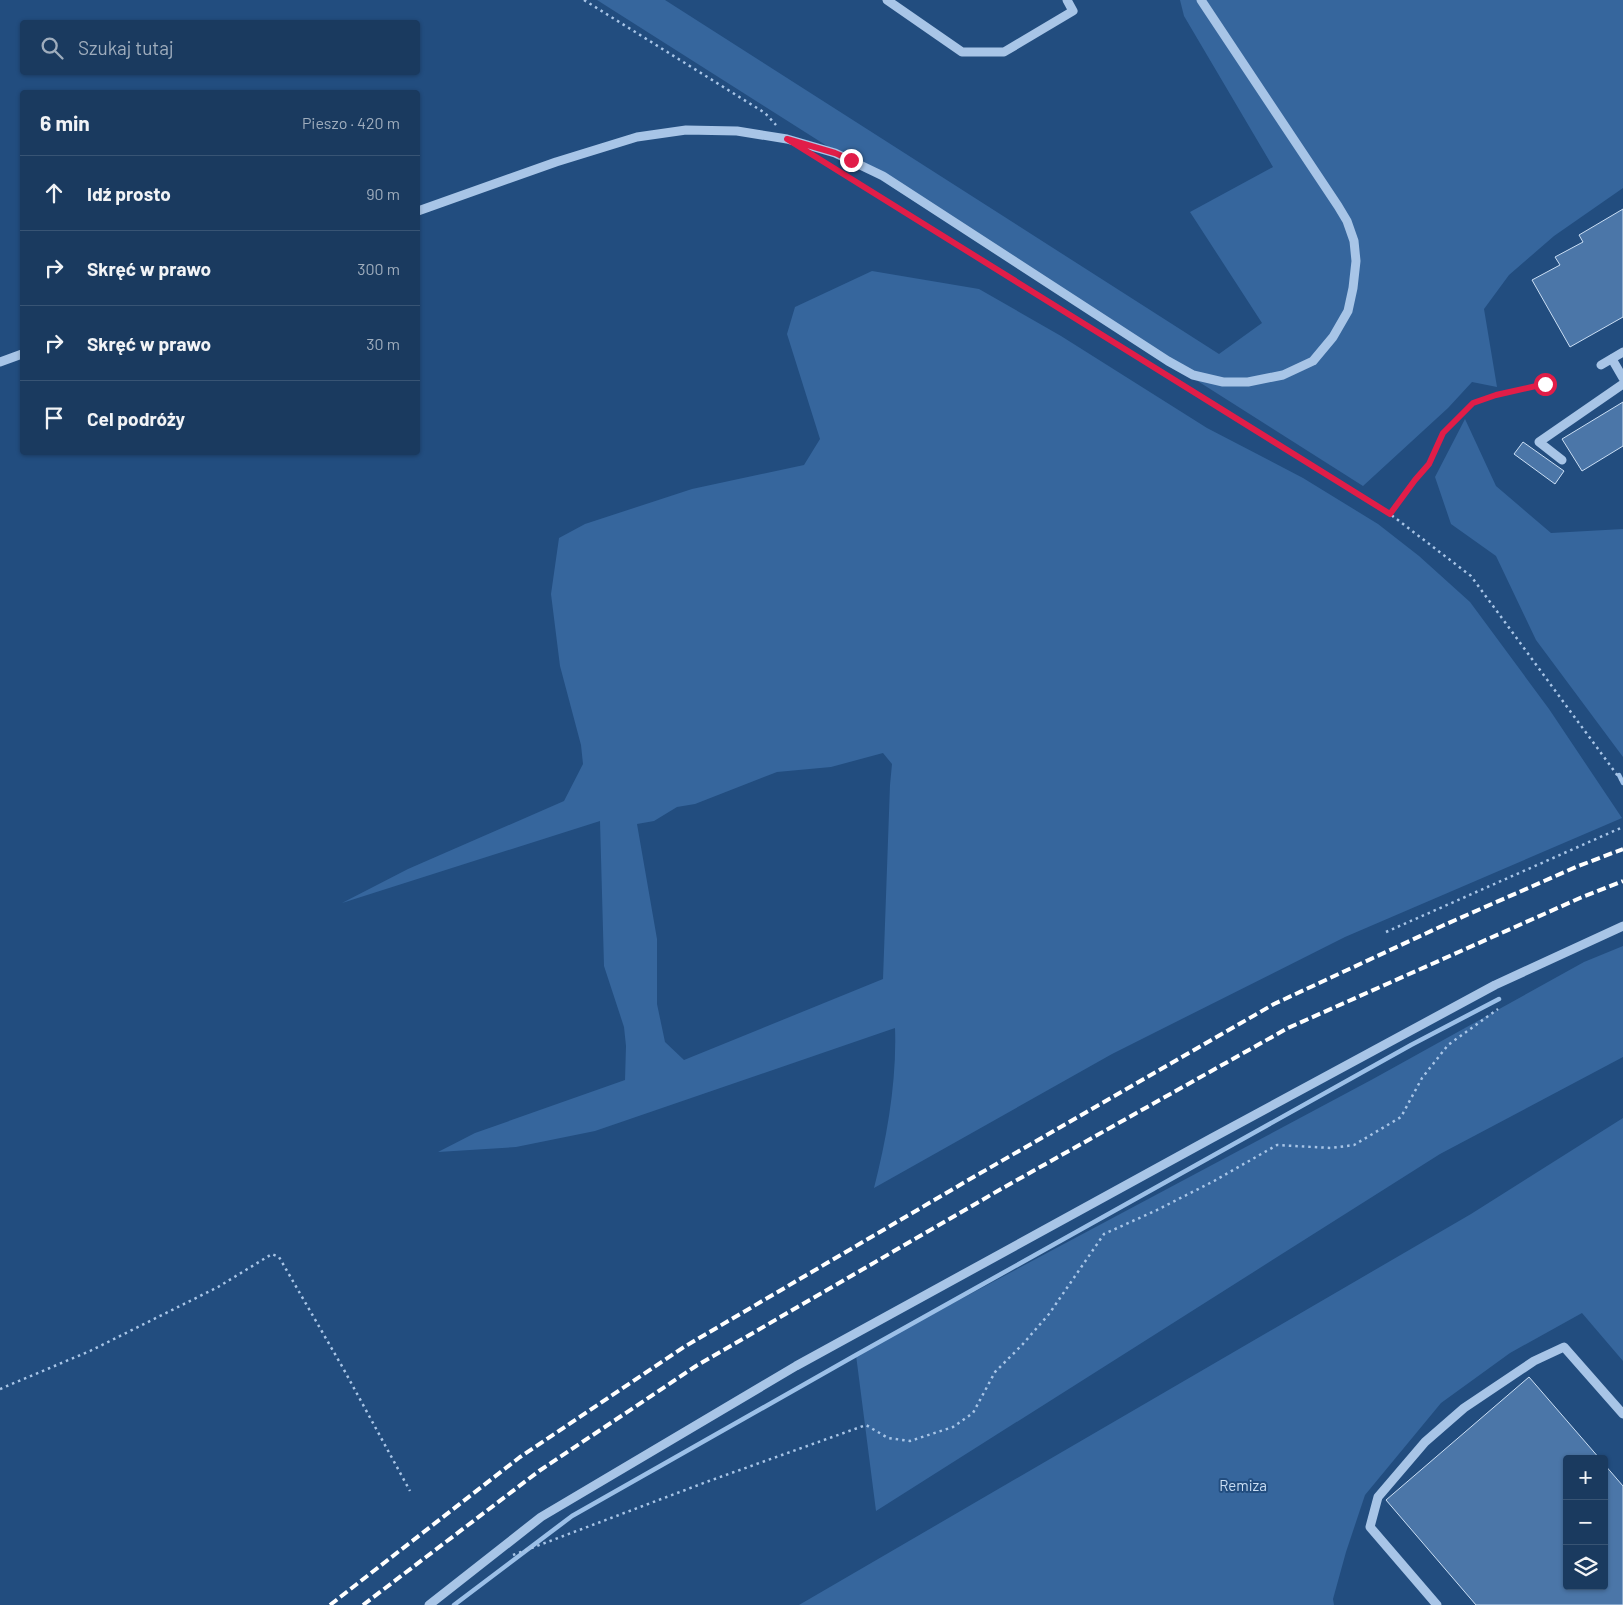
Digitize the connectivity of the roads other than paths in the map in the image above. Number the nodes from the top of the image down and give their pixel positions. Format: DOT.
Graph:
graph roads {
  1 [pos="887,0"];
  2 [pos="1067,0"];
  3 [pos="1201,0"];
  4 [pos="420,210"];
  5 [pos="1623,352"];
  6 [pos="20,355"];
  7 [pos="1612,359"];
  8 [pos="0,362"];
  9 [pos="1601,365"];
  10 [pos="1623,378"];
  11 [pos="1623,384"];
  12 [pos="1562,460"];
  13 [pos="1623,926"];
  14 [pos="1623,1414"];
  15 [pos="429,1605"];
  16 [pos="1436,1605"];
  1 -- 2 [label="street"];
  3 -- 4 [label="street"];
  5 -- 7 [label="street"];
  6 -- 8 [label="street"];
  7 -- 9 [label="street"];
  7 -- 10 [label="street"];
  11 -- 12 [label="street"];
  13 -- 15 [label="street"];
  14 -- 16 [label="street"];
}
